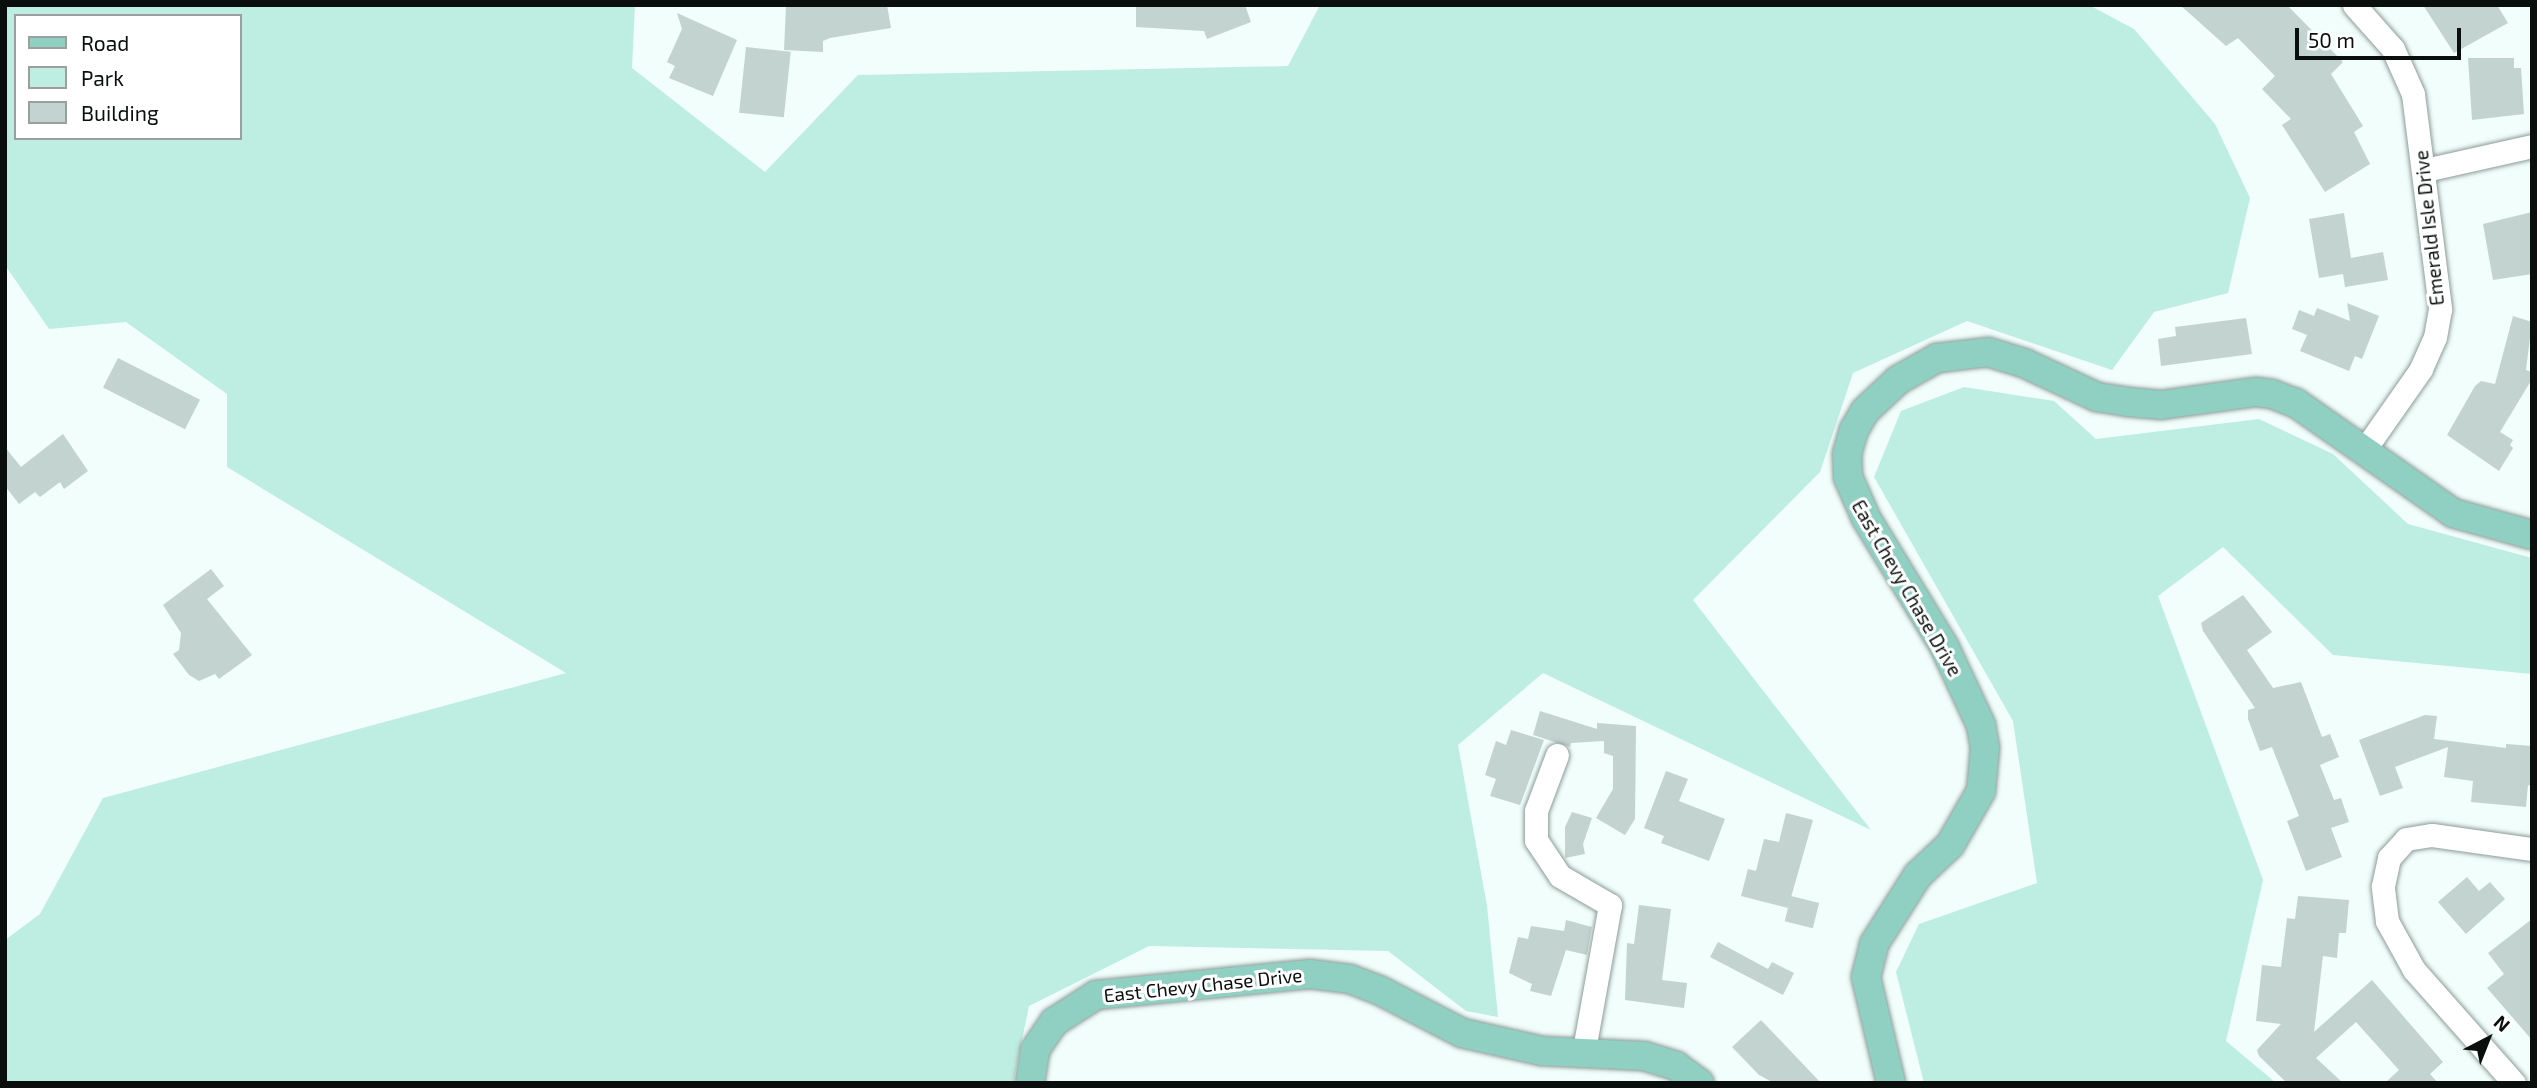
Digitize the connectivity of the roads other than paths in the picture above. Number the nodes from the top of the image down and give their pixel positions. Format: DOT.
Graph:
graph roads {
  1 [pos="2354,5"];
  2 [pos="2532,146"];
  3 [pos="2425,170"];
  4 [pos="2365,449"];
  5 [pos="2532,535"];
  6 [pos="1557,755"];
  7 [pos="2532,849"];
  8 [pos="1583,1055"];
  9 [pos="1030,1083"];
  10 [pos="1699,1083"];
  11 [pos="1891,1083"];
  12 [pos="2514,1083"];
  1 -- 3 [label="street, Emerald Isle Drive"];
  2 -- 3 [label="street"];
  3 -- 4 [label="street, Emerald Isle Drive"];
  4 -- 5 [label="main road, East Chevy Chase Drive"];
  4 -- 11 [label="main road, East Chevy Chase Drive"];
  6 -- 8 [label="street"];
  7 -- 12 [label="street"];
  8 -- 9 [label="main road, East Chevy Chase Drive"];
  8 -- 10 [label="main road, East Chevy Chase Drive"];
}
